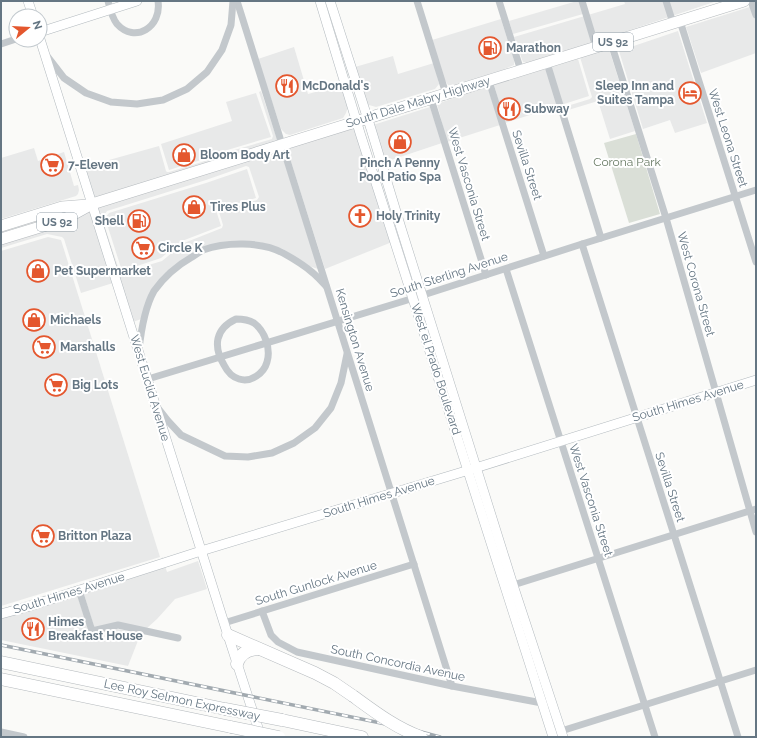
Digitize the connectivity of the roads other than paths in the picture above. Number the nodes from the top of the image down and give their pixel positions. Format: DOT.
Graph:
graph roads {
  1 [pos="137,1"];
  2 [pos="158,1"];
  3 [pos="233,1"];
  4 [pos="237,1"];
  5 [pos="320,1"];
  6 [pos="330,1"];
  7 [pos="416,1"];
  8 [pos="499,1"];
  9 [pos="582,1"];
  10 [pos="666,1"];
  11 [pos="744,1"];
  12 [pos="752,1"];
  13 [pos="109,5"];
  14 [pos="756,15"];
  15 [pos="676,22"];
  16 [pos="48,29"];
  17 [pos="610,42"];
  18 [pos="596,47"];
  19 [pos="43,49"];
  20 [pos="547,63"];
  21 [pos="521,71"];
  22 [pos="489,81"];
  23 [pos="446,94"];
  24 [pos="431,99"];
  25 [pos="368,118"];
  26 [pos="357,121"];
  27 [pos="282,144"];
  28 [pos="756,190"];
  29 [pos="735,197"];
  30 [pos="92,204"];
  31 [pos="666,218"];
  32 [pos="1,226"];
  33 [pos="396,230"];
  34 [pos="601,238"];
  35 [pos="1,239"];
  36 [pos="582,244"];
  37 [pos="544,256"];
  38 [pos="756,262"];
  39 [pos="506,269"];
  40 [pos="486,275"];
  41 [pos="327,288"];
  42 [pos="418,297"];
  43 [pos="338,321"];
  44 [pos="266,343"];
  45 [pos="138,350"];
  46 [pos="347,352"];
  47 [pos="220,357"];
  48 [pos="148,379"];
  49 [pos="756,380"];
  50 [pos="716,392"];
  51 [pos="156,405"];
  52 [pos="636,417"];
  53 [pos="560,441"];
  54 [pos="472,469"];
  55 [pos="392,493"];
  56 [pos="753,510"];
  57 [pos="756,532"];
  58 [pos="674,535"];
  59 [pos="202,551"];
  60 [pos="598,558"];
  61 [pos="414,564"];
  62 [pos="509,586"];
  63 [pos="79,590"];
  64 [pos="262,611"];
  65 [pos="1,614"];
  66 [pos="224,623"];
  67 [pos="228,635"];
  68 [pos="178,638"];
  69 [pos="259,649"];
  70 [pos="1,662"];
  71 [pos="237,664"];
  72 [pos="756,670"];
  73 [pos="1,680"];
  74 [pos="720,681"];
  75 [pos="452,686"];
  76 [pos="546,703"];
  77 [pos="645,704"];
  78 [pos="1,732"];
  79 [pos="557,735"];
  80 [pos="24,737"];
  81 [pos="261,737"];
  82 [pos="279,737"];
  83 [pos="362,737"];
  84 [pos="421,737"];
  85 [pos="655,737"];
  86 [pos="738,737"];
  1 -- 13 [label="street"];
  2 -- 13 [label="street"];
  3 -- 19 [label="street"];
  4 -- 27 [label="street, Kensington Avenue"];
  5 -- 26 [label="street, West el Prado Boulevard"];
  6 -- 25 [label="street, West el Prado Boulevard"];
  7 -- 23 [label="street"];
  8 -- 21 [label="street"];
  9 -- 18 [label="street"];
  10 -- 15 [label="street, West Leona Street"];
  11 -- 15 [label="main road, South Dale Mabry Highway / US 92"];
  12 -- 14 [label="street"];
  13 -- 16 [label="street"];
  15 -- 17 [label="main road, South Dale Mabry Highway / US 92"];
  15 -- 29 [label="street, West Leona Street"];
  17 -- 18 [label="main road, South Dale Mabry Highway / US 92"];
  17 -- 31 [label="street, West Corona Street"];
  18 -- 20 [label="main road, South Dale Mabry Highway / US 92"];
  19 -- 30 [label="street, West Euclid Avenue"];
  20 -- 21 [label="main road, South Dale Mabry Highway / US 92"];
  20 -- 34 [label="street"];
  21 -- 22 [label="main road, South Dale Mabry Highway / US 92"];
  22 -- 23 [label="main road, South Dale Mabry Highway / US 92"];
  22 -- 37 [label="street, Sevilla Street"];
  23 -- 24 [label="main road, South Dale Mabry Highway / US 92"];
  24 -- 25 [label="main road, South Dale Mabry Highway / US 92"];
  24 -- 40 [label="street, West Vasconia Street"];
  25 -- 26 [label="main road, South Dale Mabry Highway / US 92"];
  25 -- 33 [label="street, West el Prado Boulevard"];
  26 -- 27 [label="main road, South Dale Mabry Highway / US 92"];
  26 -- 33 [label="street, West el Prado Boulevard"];
  27 -- 30 [label="main road, South Dale Mabry Highway / US 92"];
  27 -- 41 [label="street, Kensington Avenue"];
  28 -- 29 [label="street, South Sterling Avenue"];
  29 -- 31 [label="street, South Sterling Avenue"];
  29 -- 38 [label="street, West Leona Street"];
  30 -- 32 [label="main road, South Dale Mabry Highway / US 92"];
  30 -- 35 [label="main road, South Dale Mabry Highway / US 92"];
  30 -- 45 [label="street, West Euclid Avenue"];
  31 -- 34 [label="street, South Sterling Avenue"];
  31 -- 50 [label="street, West Corona Street"];
  33 -- 42 [label="street, West el Prado Boulevard"];
  34 -- 36 [label="street, South Sterling Avenue"];
  36 -- 37 [label="street, South Sterling Avenue"];
  36 -- 52 [label="street, Sevilla Street"];
  37 -- 39 [label="street, South Sterling Avenue"];
  39 -- 40 [label="street, South Sterling Avenue"];
  39 -- 53 [label="street, West Vasconia Street"];
  40 -- 42 [label="street, South Sterling Avenue"];
  41 -- 43 [label="street, Kensington Avenue"];
  41 -- 45 [label="street"];
  42 -- 43 [label="street, South Sterling Avenue"];
  42 -- 54 [label="street, West el Prado Boulevard"];
  43 -- 44 [label="street, South Sterling Avenue"];
  43 -- 46 [label="street, Kensington Avenue"];
  44 -- 47 [label="street, South Sterling Avenue"];
  44 -- 47 [label="street"];
  44 -- 47 [label="street"];
  45 -- 48 [label="street, West Euclid Avenue"];
  46 -- 51 [label="street"];
  46 -- 55 [label="street, Kensington Avenue"];
  47 -- 48 [label="street, South Sterling Avenue"];
  48 -- 51 [label="street, West Euclid Avenue"];
  49 -- 50 [label="street, South Himes Avenue"];
  50 -- 52 [label="street, South Himes Avenue"];
  50 -- 56 [label="street, West Corona Street"];
  51 -- 59 [label="street, West Euclid Avenue"];
  52 -- 53 [label="street, South Himes Avenue"];
  52 -- 58 [label="street, Sevilla Street"];
  53 -- 54 [label="street, South Himes Avenue"];
  53 -- 60 [label="street, West Vasconia Street"];
  54 -- 55 [label="street, South Himes Avenue"];
  54 -- 62 [label="street, West el Prado Boulevard"];
  55 -- 59 [label="street, South Himes Avenue"];
  55 -- 61 [label="street, Kensington Avenue"];
  56 -- 57 [label="street, West Corona Street"];
  56 -- 58 [label="street"];
  58 -- 60 [label="street"];
  58 -- 74 [label="street, Sevilla Street"];
  59 -- 63 [label="street, South Himes Avenue"];
  59 -- 66 [label="street, West Euclid Avenue"];
  60 -- 62 [label="street"];
  60 -- 77 [label="street, West Vasconia Street"];
  61 -- 64 [label="street, South Gunlock Avenue"];
  61 -- 75 [label="street, Kensington Avenue"];
  62 -- 76 [label="street, West el Prado Boulevard"];
  63 -- 65 [label="street, South Himes Avenue"];
  63 -- 68 [label="street"];
  64 -- 66 [label="street, South Gunlock Avenue"];
  64 -- 75 [label="street, South Concordia Avenue"];
  66 -- 67 [label="street, West Euclid Avenue"];
  67 -- 69 [label="highway"];
  67 -- 71 [label="street, West Euclid Avenue"];
  69 -- 71 [label="highway"];
  69 -- 84 [label="highway, bridge"];
  70 -- 83 [label="highway, Lee Roy Selmon Expressway, bridge"];
  71 -- 81 [label="street, West Euclid Avenue"];
  72 -- 74 [label="street"];
  73 -- 82 [label="highway, Lee Roy Selmon Expressway, bridge"];
  74 -- 77 [label="street"];
  74 -- 86 [label="street, Sevilla Street"];
  75 -- 76 [label="street, South Concordia Avenue"];
  76 -- 79 [label="street, West el Prado Boulevard"];
  77 -- 79 [label="street"];
  77 -- 85 [label="street, West Vasconia Street"];
  78 -- 80 [label="street"];
}
